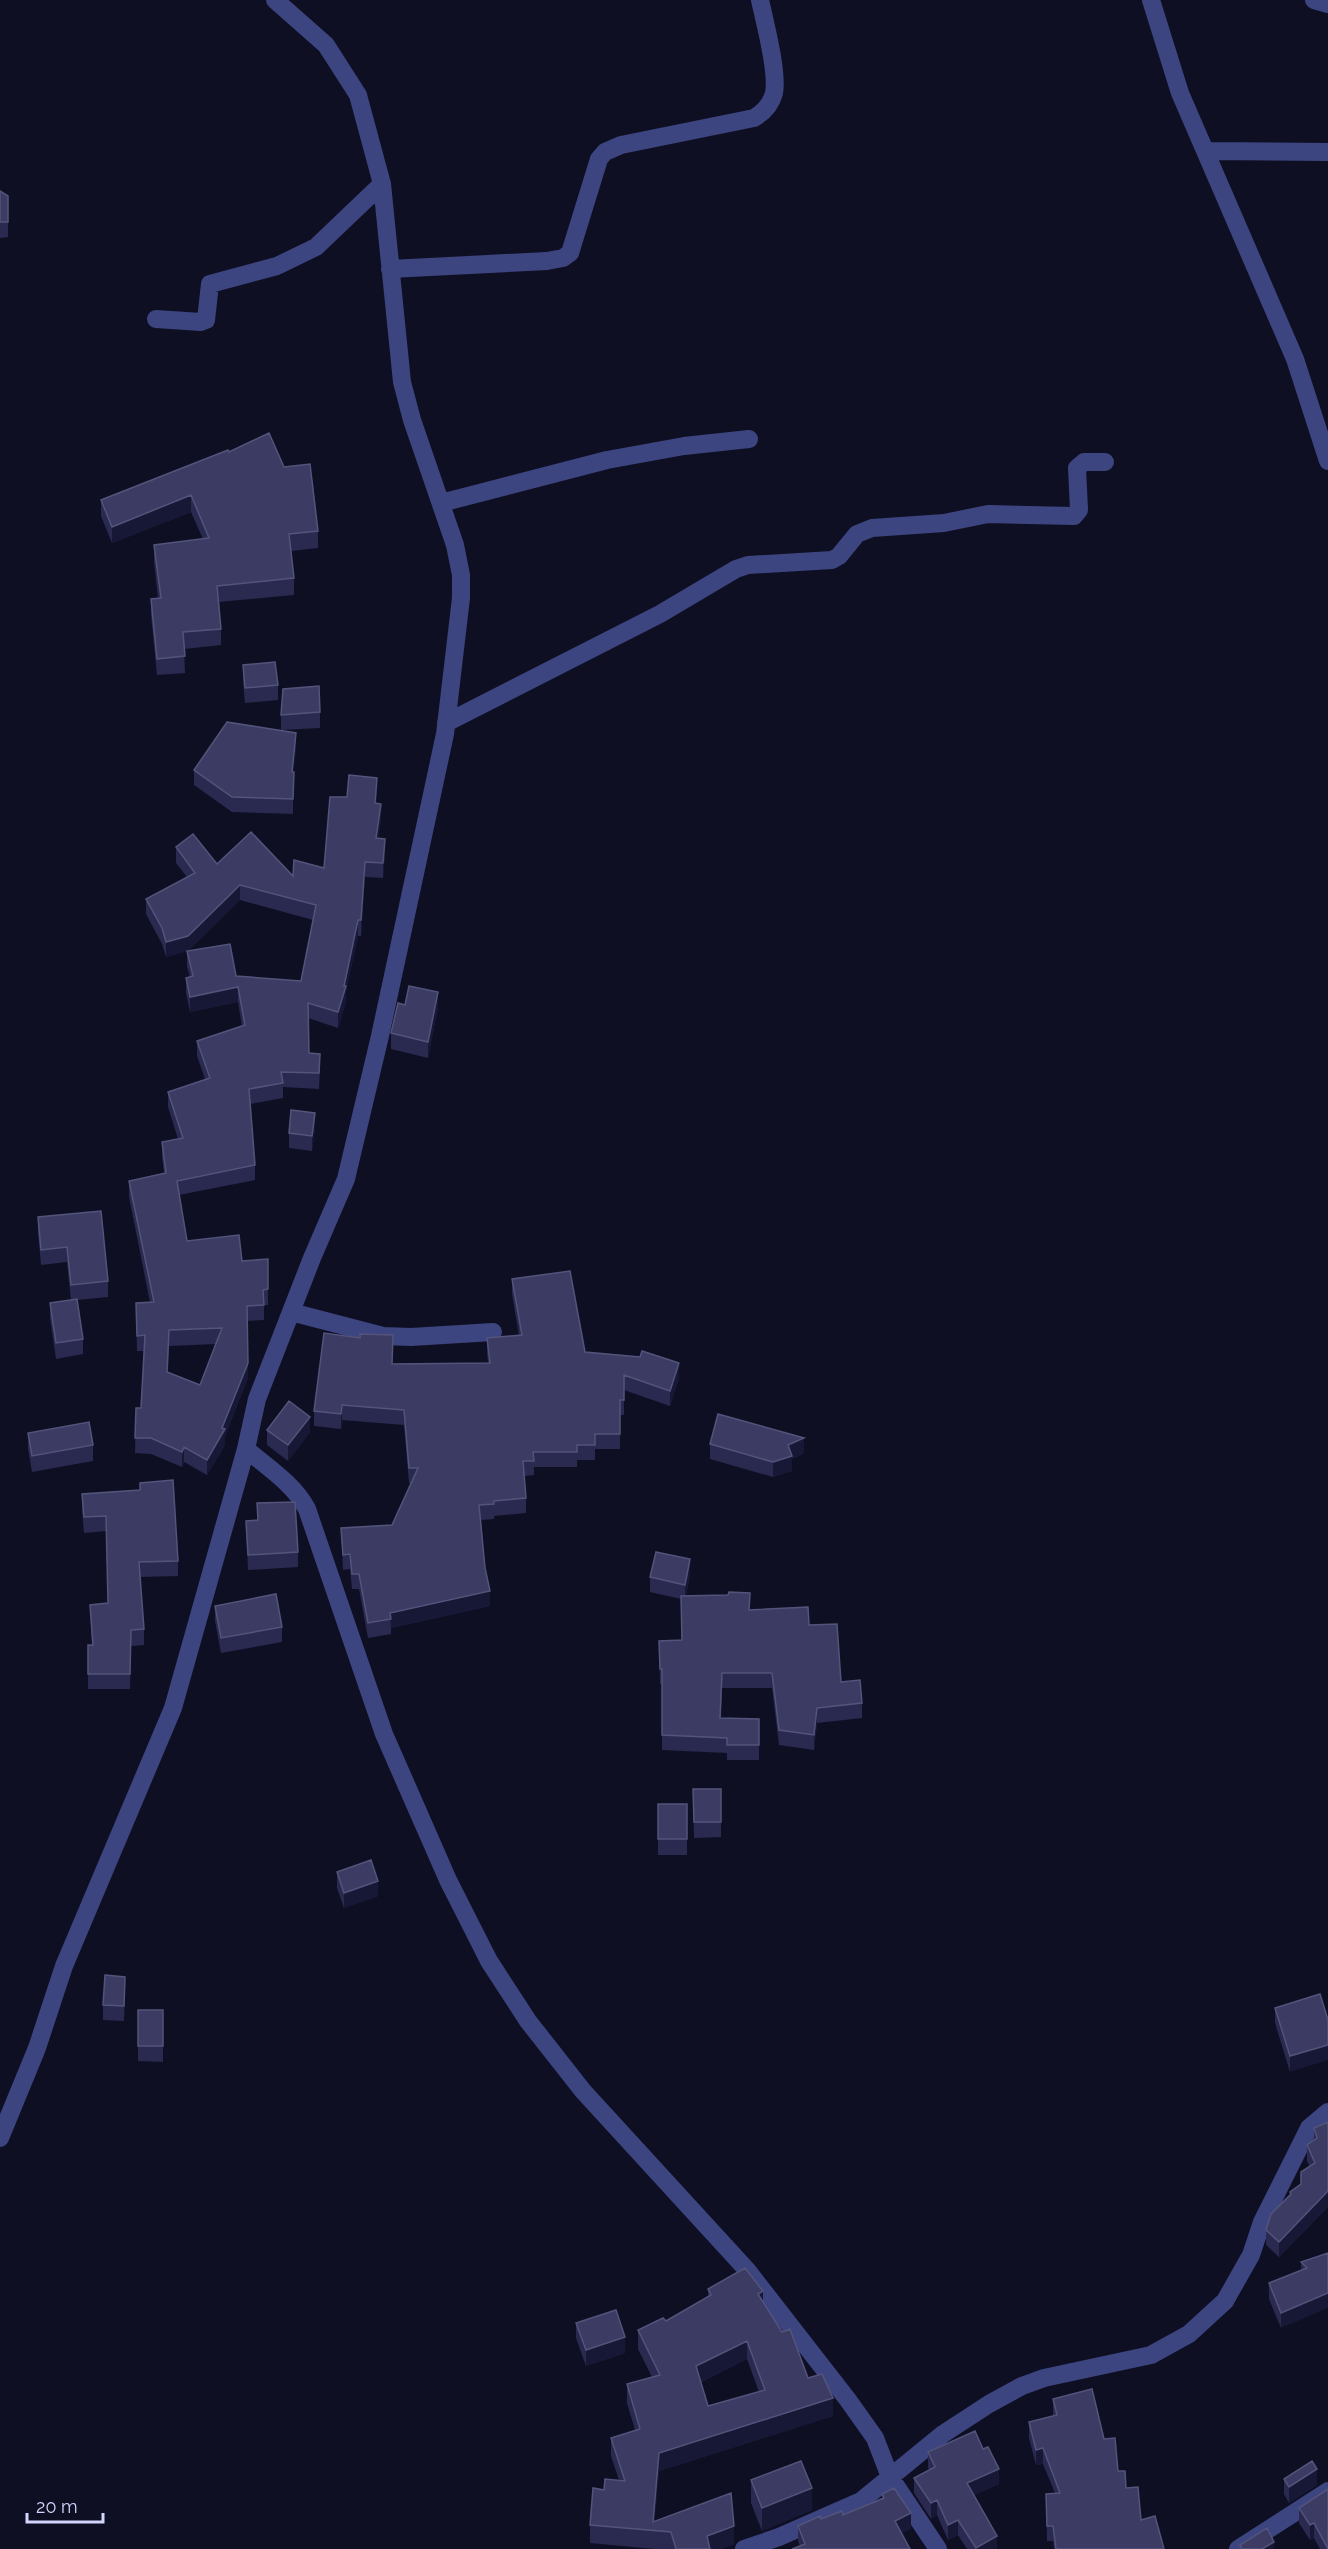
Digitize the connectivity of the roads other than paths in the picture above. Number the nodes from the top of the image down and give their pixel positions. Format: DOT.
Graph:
graph roads {
  1 [pos="275,0"];
  2 [pos="760,0"];
  3 [pos="1151,0"];
  4 [pos="1314,0"];
  5 [pos="1328,4"];
  6 [pos="1205,151"];
  7 [pos="1328,152"];
  8 [pos="382,184"];
  9 [pos="390,269"];
  10 [pos="156,319"];
  11 [pos="749,440"];
  12 [pos="1328,460"];
  13 [pos="1105,462"];
  14 [pos="441,503"];
  15 [pos="446,723"];
  16 [pos="291,1312"];
  17 [pos="492,1332"];
  18 [pos="246,1449"];
  19 [pos="1328,2112"];
  20 [pos="0,2138"];
  21 [pos="890,2477"];
  22 [pos="1328,2492"];
  23 [pos="744,2549"];
  24 [pos="938,2549"];
  25 [pos="1238,2549"];
  1 -- 8 [label="street"];
  2 -- 9 [label="street"];
  3 -- 6 [label="street"];
  4 -- 5 [label="street"];
  6 -- 7 [label="street"];
  6 -- 12 [label="street"];
  8 -- 9 [label="street"];
  8 -- 10 [label="street"];
  9 -- 14 [label="street"];
  11 -- 14 [label="street"];
  13 -- 15 [label="street"];
  14 -- 15 [label="street"];
  15 -- 16 [label="street"];
  16 -- 17 [label="street"];
  16 -- 18 [label="street"];
  18 -- 20 [label="street"];
  18 -- 21 [label="street"];
  19 -- 21 [label="street"];
  21 -- 23 [label="street"];
  21 -- 24 [label="street"];
  22 -- 25 [label="street"];
}
